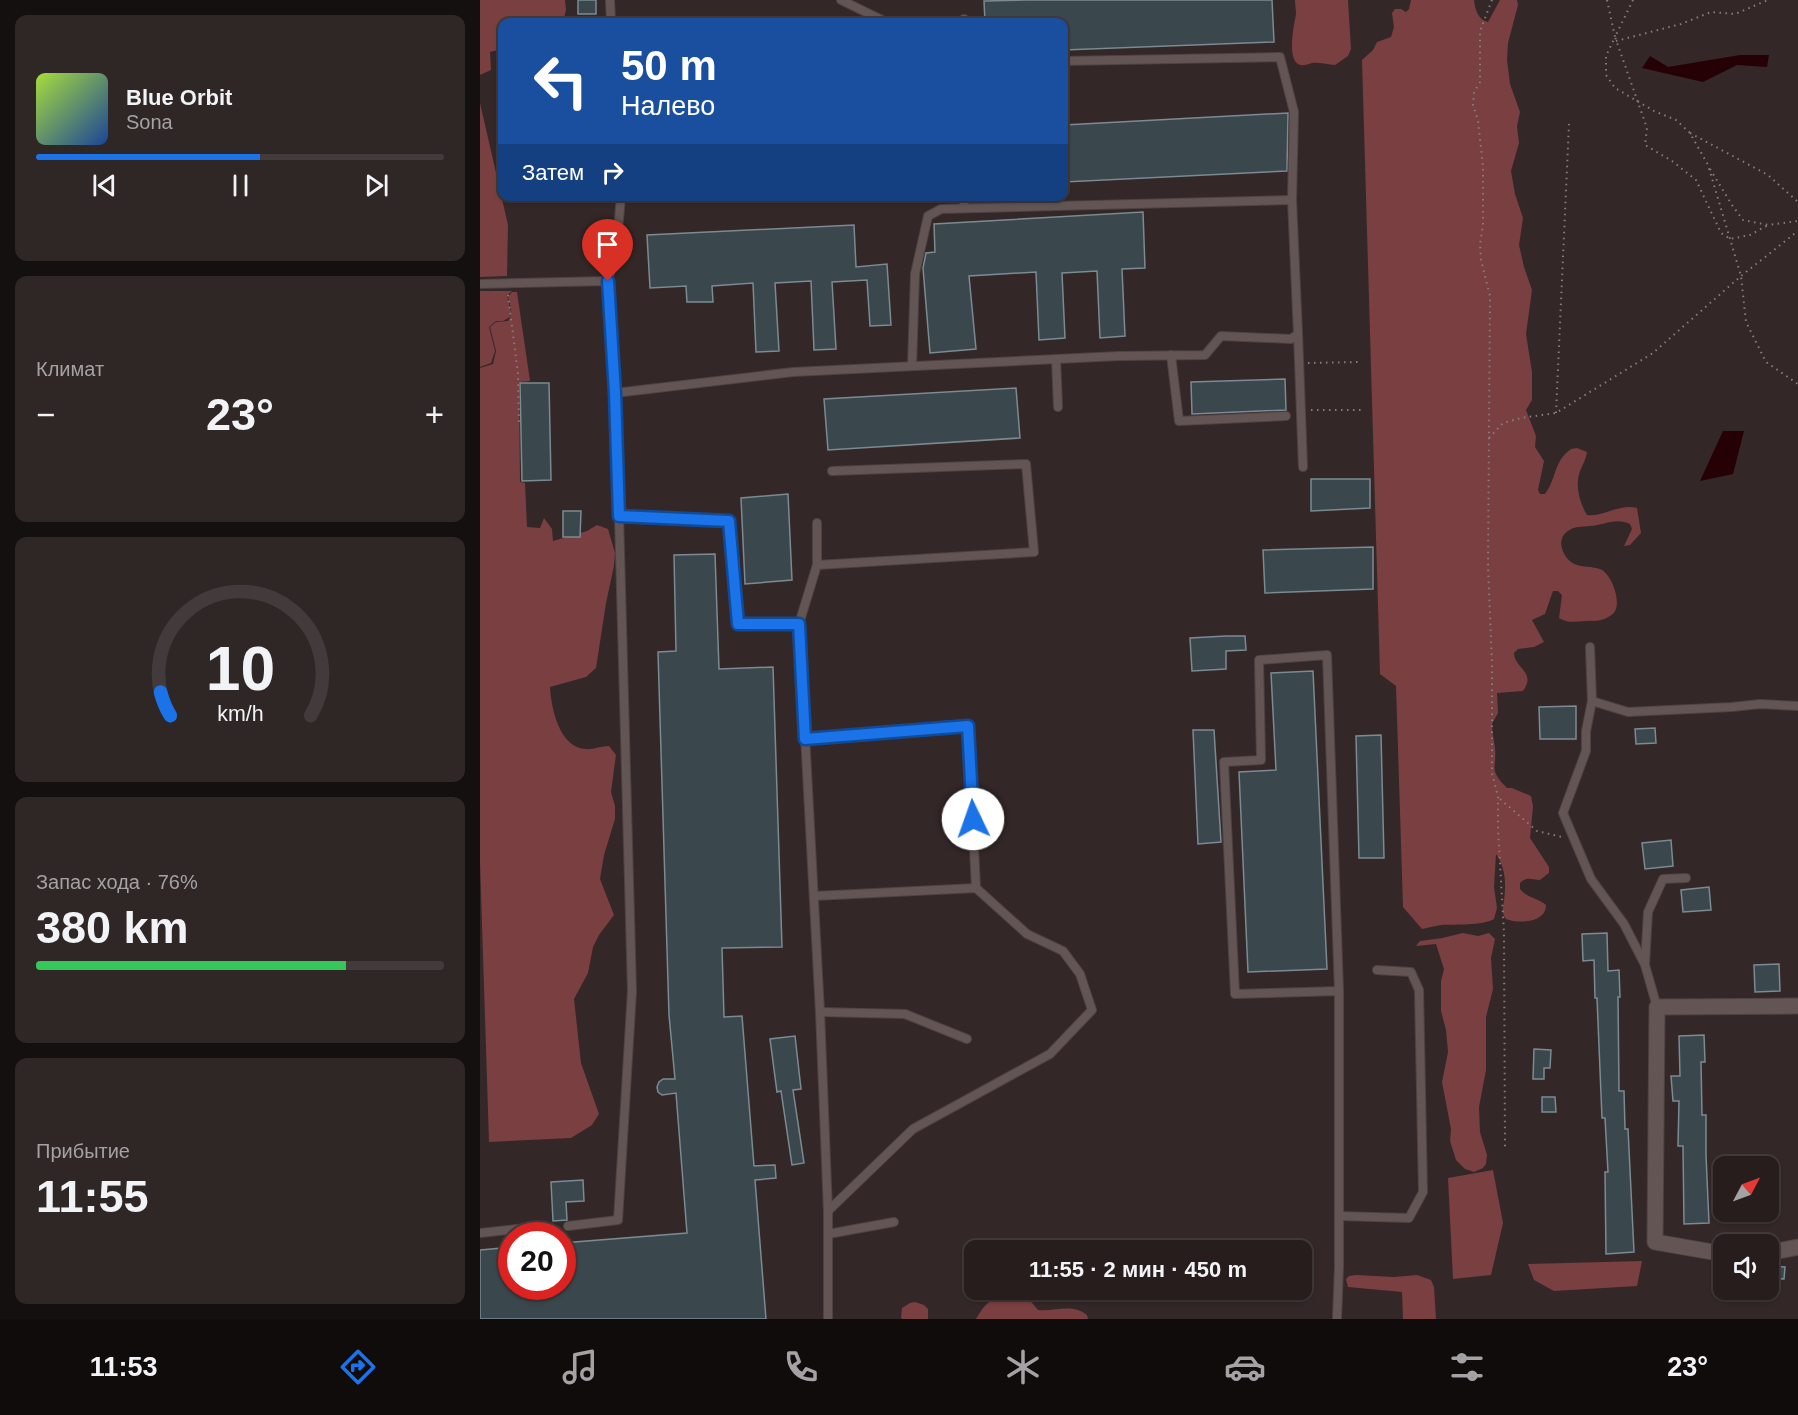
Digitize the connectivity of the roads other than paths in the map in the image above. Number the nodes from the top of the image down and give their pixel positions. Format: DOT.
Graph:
graph roads {
  1 [pos="610,0"];
  2 [pos="841,0"];
  3 [pos="611,18"];
  4 [pos="878,18"];
  5 [pos="1068,61"];
  6 [pos="1292,200"];
  7 [pos="621,201"];
  8 [pos="964,201"];
  9 [pos="964,208"];
  10 [pos="608,281"];
  11 [pos="480,284"];
  12 [pos="1298,334"];
  13 [pos="1171,355"];
  14 [pos="1056,359"];
  15 [pos="912,366"];
  16 [pos="615,393"];
  17 [pos="1058,407"];
  18 [pos="1286,416"];
  19 [pos="1303,467"];
  20 [pos="832,471"];
  21 [pos="619,516"];
  22 [pos="817,523"];
  23 [pos="817,565"];
  24 [pos="799,624"];
  25 [pos="1590,647"];
  26 [pos="1592,701"];
  27 [pos="1798,706"];
  28 [pos="805,739"];
  29 [pos="1686,878"];
  30 [pos="976,888"];
  31 [pos="814,896"];
  32 [pos="1645,965"];
  33 [pos="1377,970"];
  34 [pos="1339,991"];
  35 [pos="1798,1006"];
  36 [pos="1657,1007"];
  37 [pos="820,1012"];
  38 [pos="968,1039"];
  39 [pos="828,1211"];
  40 [pos="1339,1216"];
  41 [pos="894,1222"];
  42 [pos="576,1225"];
  43 [pos="498,1231"];
  44 [pos="480,1233"];
  45 [pos="828,1234"];
  46 [pos="1798,1247"];
  47 [pos="1779,1250"];
  48 [pos="1713,1252"];
  49 [pos="828,1319"];
  50 [pos="1337,1319"];
  1 -- 3 [label="lane"];
  2 -- 4 [label="lane"];
  5 -- 6 [label="lane"];
  6 -- 9 [label="lane"];
  6 -- 12 [label="lane"];
  7 -- 10 [label="lane"];
  8 -- 9 [label="lane"];
  9 -- 15 [label="lane"];
  10 -- 11 [label="lane"];
  10 -- 16 [label="lane"];
  12 -- 13 [label="lane"];
  12 -- 19 [label="lane"];
  13 -- 14 [label="lane"];
  13 -- 18 [label="lane"];
  14 -- 15 [label="lane"];
  14 -- 17 [label="lane"];
  15 -- 16 [label="lane"];
  16 -- 21 [label="lane"];
  20 -- 23 [label="lane"];
  21 -- 24 [label="lane"];
  21 -- 42 [label="lane"];
  22 -- 23 [label="lane"];
  23 -- 24 [label="lane"];
  24 -- 28 [label="lane"];
  25 -- 26 [label="lane"];
  26 -- 27 [label="lane"];
  26 -- 32 [label="lane"];
  28 -- 30 [label="lane"];
  28 -- 31 [label="lane"];
  29 -- 32 [label="lane"];
  30 -- 31 [label="lane"];
  30 -- 39 [label="lane"];
  31 -- 37 [label="lane"];
  32 -- 36 [label="lane"];
  33 -- 40 [label="lane"];
  34 -- 34 [label="lane"];
  34 -- 40 [label="lane"];
  35 -- 36 [label="street"];
  36 -- 48 [label="street"];
  37 -- 38 [label="lane"];
  37 -- 39 [label="lane"];
  39 -- 45 [label="lane"];
  40 -- 50 [label="lane"];
  41 -- 45 [label="lane"];
  43 -- 44 [label="lane"];
  45 -- 49 [label="lane"];
  46 -- 47 [label="street"];
}
